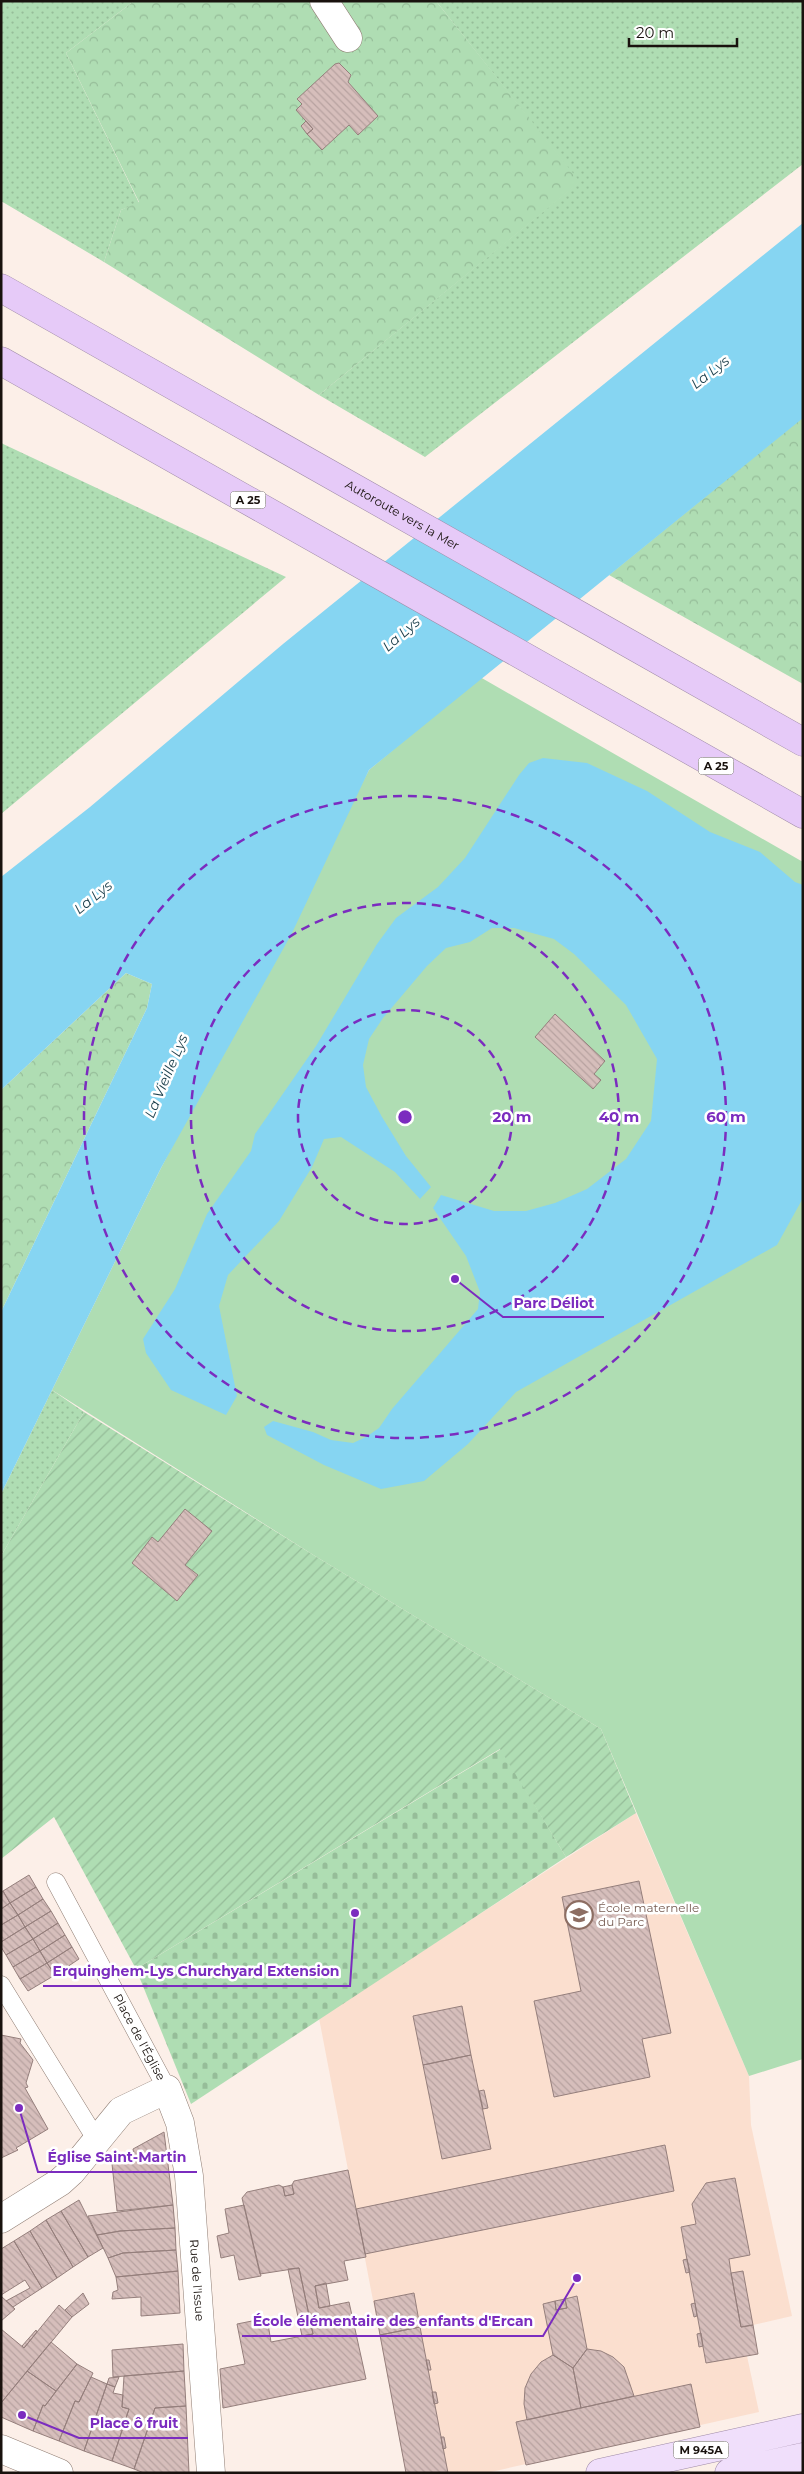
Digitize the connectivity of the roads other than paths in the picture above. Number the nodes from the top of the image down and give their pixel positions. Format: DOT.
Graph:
graph roads {
  1 [pos="324,1"];
  2 [pos="348,38"];
  3 [pos="1,288"];
  4 [pos="1,361"];
  5 [pos="803,742"];
  6 [pos="803,814"];
  7 [pos="56,1882"];
  8 [pos="1,1985"];
  9 [pos="167,2089"];
  10 [pos="96,2139"];
  11 [pos="1,2219"];
  12 [pos="802,2429"];
  13 [pos="1,2449"];
  14 [pos="803,2457"];
  15 [pos="59,2473"];
  16 [pos="210,2473"];
  17 [pos="600,2473"];
  18 [pos="729,2473"];
  1 -- 2 [label="street"];
  3 -- 5 [label="highway, Autoroute vers la Mer"];
  4 -- 6 [label="highway, A 25"];
  7 -- 9 [label="lane, Place de l'Église"];
  8 -- 10 [label="lane"];
  9 -- 10 [label="street, Place de l'Église"];
  9 -- 16 [label="street, Rue de l'Issue"];
  10 -- 11 [label="street, Place de l'Église"];
  12 -- 17 [label="main road, M 945A"];
  13 -- 15 [label="street"];
  14 -- 18 [label="main road, M 945A"];
}
